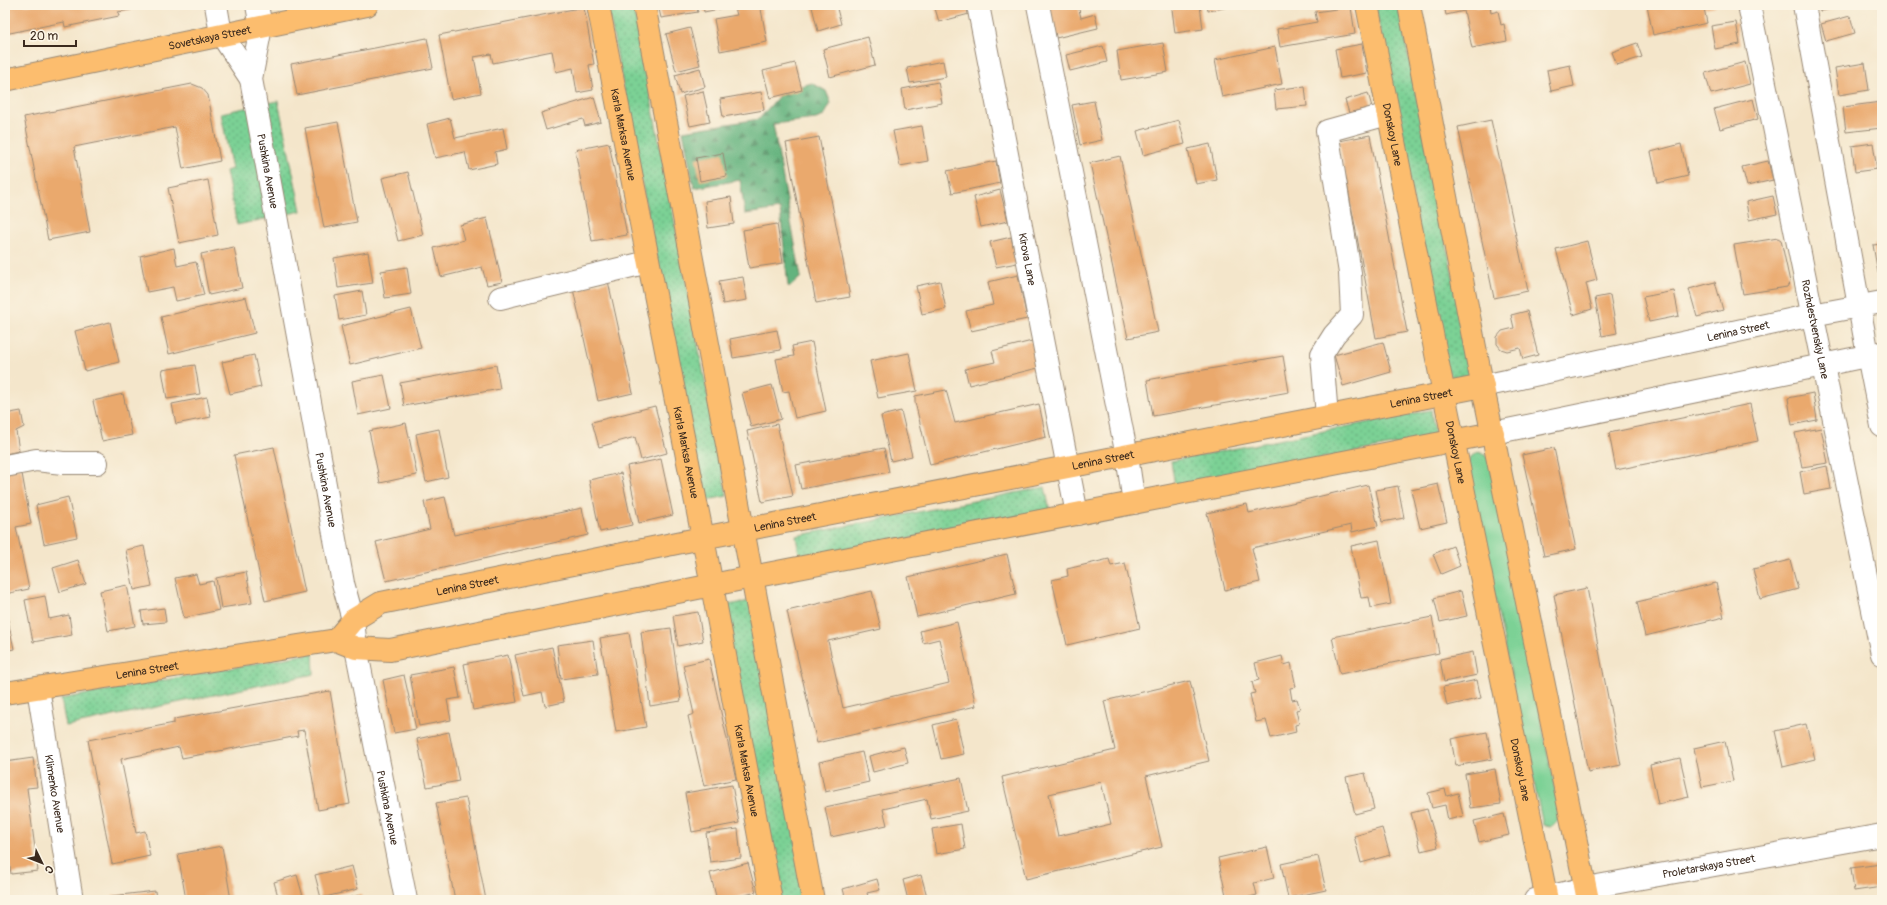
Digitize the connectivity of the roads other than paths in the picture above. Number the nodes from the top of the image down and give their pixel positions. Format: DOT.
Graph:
graph roads {
  1 [pos="216,5"];
  2 [pos="257,5"];
  3 [pos="367,5"];
  4 [pos="598,5"];
  5 [pos="644,5"];
  6 [pos="978,5"];
  7 [pos="1038,5"];
  8 [pos="1367,5"];
  9 [pos="1409,5"];
  10 [pos="1749,5"];
  11 [pos="1804,5"];
  12 [pos="261,27"];
  13 [pos="221,34"];
  14 [pos="251,79"];
  15 [pos="5,80"];
  16 [pos="1388,114"];
  17 [pos="648,262"];
  18 [pos="500,298"];
  19 [pos="1882,302"];
  20 [pos="1860,307"];
  21 [pos="1812,315"];
  22 [pos="1875,354"];
  23 [pos="1822,365"];
  24 [pos="1483,386"];
  25 [pos="1444,394"];
  26 [pos="1327,417"];
  27 [pos="1882,426"];
  28 [pos="1493,433"];
  29 [pos="1455,441"];
  30 [pos="1127,456"];
  31 [pos="97,462"];
  32 [pos="5,466"];
  33 [pos="1067,467"];
  34 [pos="1134,503"];
  35 [pos="1077,514"];
  36 [pos="744,531"];
  37 [pos="702,538"];
  38 [pos="752,577"];
  39 [pos="711,586"];
  40 [pos="353,620"];
  41 [pos="336,640"];
  42 [pos="356,648"];
  43 [pos="1882,654"];
  44 [pos="38,688"];
  45 [pos="5,693"];
  46 [pos="1882,835"];
  47 [pos="1587,894"];
  48 [pos="1543,899"];
  49 [pos="72,900"];
  50 [pos="406,900"];
  51 [pos="771,900"];
  52 [pos="813,900"];
  1 -- 13 [label="street, Pushkina Avenue"];
  2 -- 12 [label="street, Pushkina Avenue"];
  3 -- 12 [label="main road, Sovetskaya Street"];
  4 -- 17 [label="main road, Karla Marksa Avenue"];
  5 -- 36 [label="main road"];
  6 -- 33 [label="street, Kirova Lane"];
  7 -- 30 [label="street"];
  8 -- 16 [label="main road, Donskoy Lane"];
  9 -- 24 [label="main road"];
  10 -- 21 [label="street, Rozhdestvenskiy Lane"];
  11 -- 20 [label="street"];
  12 -- 13 [label="main road, Sovetskaya Street"];
  12 -- 14 [label="street, Pushkina Avenue"];
  13 -- 14 [label="street, Pushkina Avenue"];
  13 -- 15 [label="main road, Sovetskaya Street"];
  14 -- 40 [label="street, Pushkina Avenue"];
  16 -- 25 [label="main road, Donskoy Lane"];
  16 -- 26 [label="street"];
  17 -- 18 [label="street"];
  17 -- 37 [label="main road, Karla Marksa Avenue"];
  19 -- 20 [label="street, Lenina Street"];
  20 -- 21 [label="street, Lenina Street"];
  20 -- 22 [label="street"];
  21 -- 23 [label="street, Rozhdestvenskiy Lane"];
  21 -- 24 [label="street, Lenina Street"];
  22 -- 23 [label="street"];
  22 -- 27 [label="street"];
  23 -- 28 [label="street"];
  23 -- 43 [label="street, Rozhdestvenskiy Lane"];
  24 -- 25 [label="main road, Lenina Street"];
  24 -- 28 [label="main road"];
  25 -- 26 [label="main road, Lenina Street"];
  25 -- 29 [label="main road, Donskoy Lane"];
  26 -- 30 [label="main road, Lenina Street"];
  28 -- 29 [label="main road"];
  28 -- 47 [label="main road"];
  29 -- 34 [label="main road"];
  29 -- 48 [label="main road, Donskoy Lane"];
  30 -- 33 [label="main road, Lenina Street"];
  30 -- 34 [label="street"];
  31 -- 32 [label="street"];
  33 -- 35 [label="street, Kirova Lane"];
  33 -- 36 [label="main road, Lenina Street"];
  34 -- 35 [label="main road"];
  35 -- 38 [label="main road"];
  36 -- 37 [label="main road, Lenina Street"];
  36 -- 38 [label="main road"];
  37 -- 39 [label="main road, Karla Marksa Avenue"];
  37 -- 40 [label="main road, Lenina Street"];
  38 -- 39 [label="main road"];
  38 -- 52 [label="main road"];
  39 -- 42 [label="main road"];
  39 -- 51 [label="main road, Karla Marksa Avenue"];
  40 -- 41 [label="main road, Lenina Street"];
  40 -- 42 [label="street, Pushkina Avenue"];
  41 -- 42 [label="main road"];
  41 -- 44 [label="main road, Lenina Street"];
  42 -- 50 [label="street, Pushkina Avenue"];
  44 -- 45 [label="main road, Lenina Street"];
  44 -- 49 [label="street, Klimenko Avenue"];
  46 -- 47 [label="street, Proletarskaya Street"];
  47 -- 48 [label="street, Proletarskaya Street"];
}
